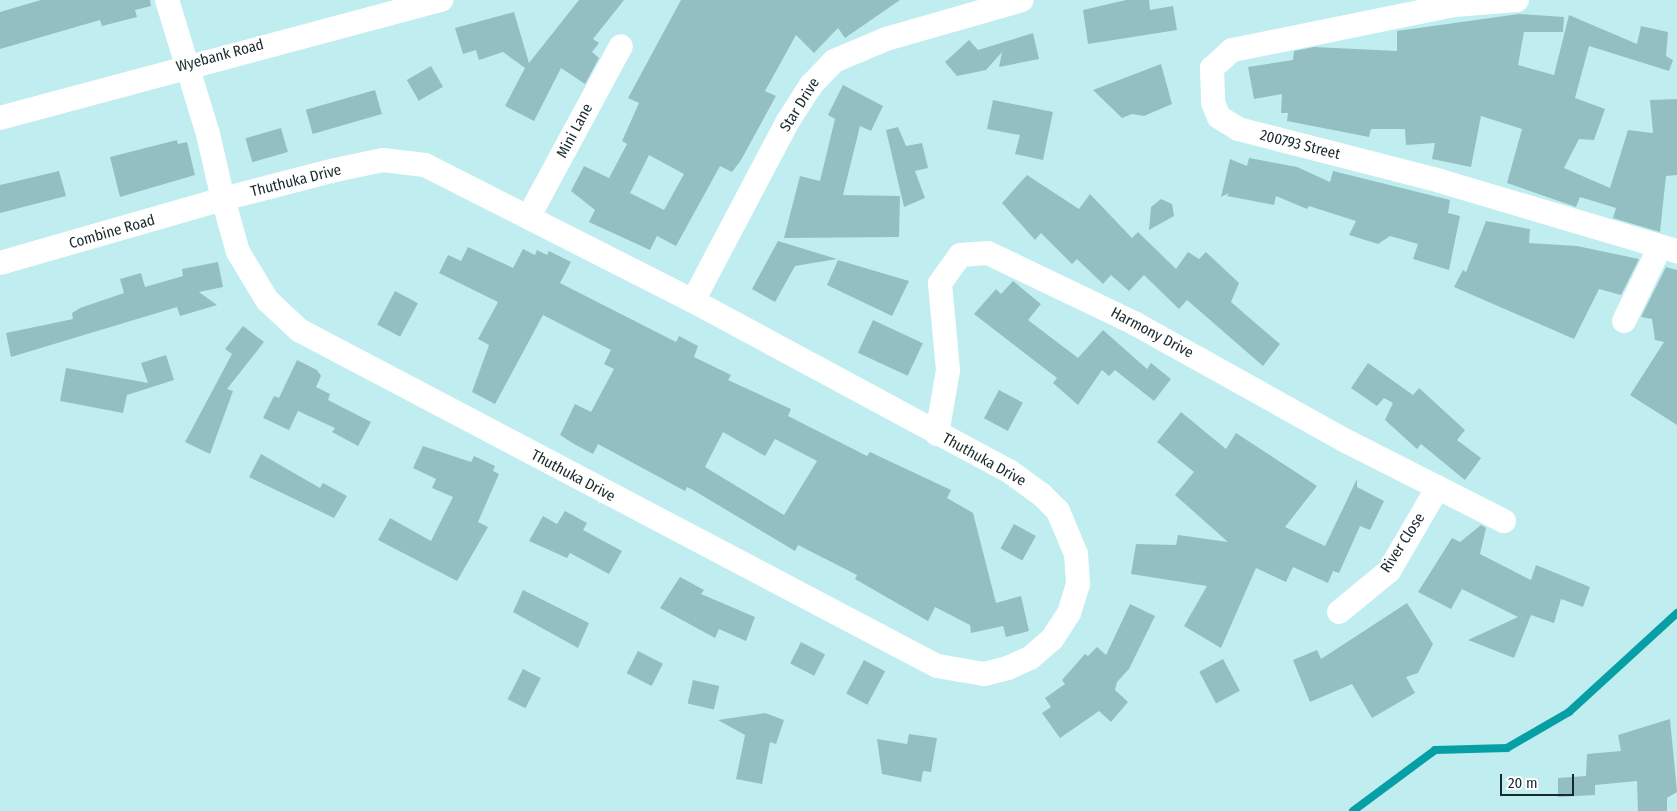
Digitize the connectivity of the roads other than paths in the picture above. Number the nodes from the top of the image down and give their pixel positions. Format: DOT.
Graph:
graph roads {
  1 [pos="167,0"];
  2 [pos="441,0"];
  3 [pos="1022,0"];
  4 [pos="1517,0"];
  5 [pos="1453,2"];
  6 [pos="621,46"];
  7 [pos="187,65"];
  8 [pos="0,118"];
  9 [pos="223,199"];
  10 [pos="530,216"];
  11 [pos="1668,250"];
  12 [pos="0,263"];
  13 [pos="693,301"];
  14 [pos="1624,321"];
  15 [pos="937,434"];
  16 [pos="1438,487"];
  17 [pos="1504,521"];
  18 [pos="1339,612"];
  1 -- 7 [label="street, Thuthuka Drive"];
  2 -- 7 [label="street, Wyebank Road"];
  3 -- 13 [label="street, Star Drive"];
  4 -- 5 [label="street, 200793 Street"];
  5 -- 11 [label="street, 200793 Street"];
  6 -- 10 [label="street, Mini Lane"];
  7 -- 8 [label="street, Wyebank Road"];
  7 -- 9 [label="street, Thuthuka Drive"];
  9 -- 10 [label="street, Thuthuka Drive"];
  9 -- 12 [label="street, Combine Road"];
  9 -- 15 [label="street, Thuthuka Drive"];
  10 -- 13 [label="street, Thuthuka Drive"];
  11 -- 14 [label="street"];
  13 -- 15 [label="street, Thuthuka Drive"];
  15 -- 16 [label="street, Harmony Drive"];
  16 -- 17 [label="street, Harmony Drive"];
  16 -- 18 [label="street, River Close"];
}
